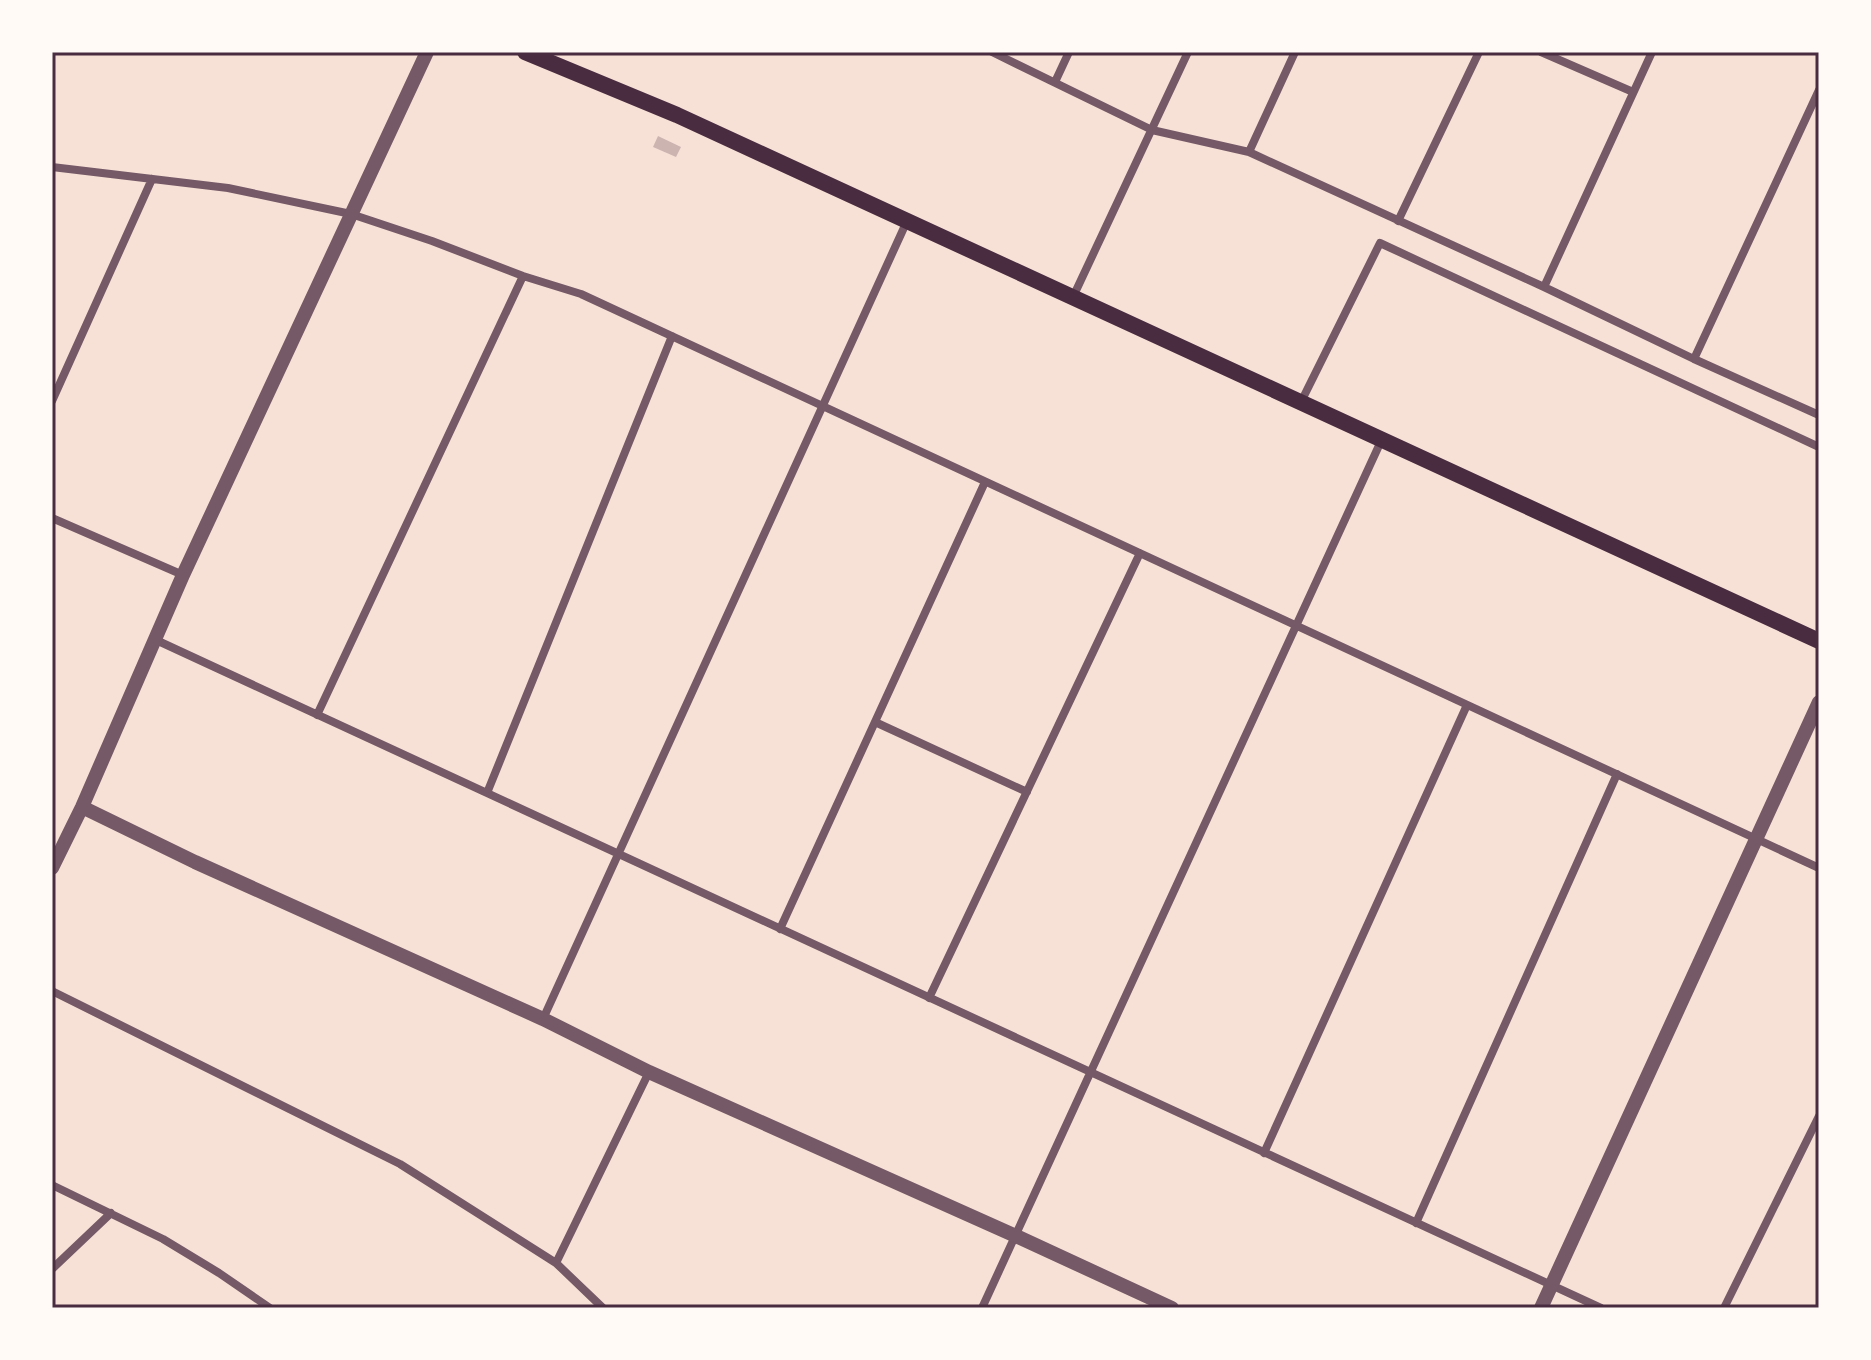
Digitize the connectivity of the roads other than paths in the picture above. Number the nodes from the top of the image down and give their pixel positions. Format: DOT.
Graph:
graph roads {
  1 [pos="427,52"];
  2 [pos="525,52"];
  3 [pos="992,52"];
  4 [pos="1069,52"];
  5 [pos="1188,52"];
  6 [pos="1295,52"];
  7 [pos="1479,52"];
  8 [pos="1541,52"];
  9 [pos="1652,52"];
  10 [pos="1055,82"];
  11 [pos="1819,90"];
  12 [pos="1633,92"];
  13 [pos="1152,130"];
  14 [pos="1249,152"];
  15 [pos="52,167"];
  16 [pos="152,179"];
  17 [pos="351,214"];
  18 [pos="908,221"];
  19 [pos="1398,221"];
  20 [pos="523,276"];
  21 [pos="1544,287"];
  22 [pos="1073,297"];
  23 [pos="672,336"];
  24 [pos="1694,359"];
  25 [pos="52,401"];
  26 [pos="1301,402"];
  27 [pos="823,406"];
  28 [pos="1819,415"];
  29 [pos="1382,439"];
  30 [pos="1819,447"];
  31 [pos="985,482"];
  32 [pos="52,518"];
  33 [pos="1140,553"];
  34 [pos="183,575"];
  35 [pos="1296,625"];
  36 [pos="156,640"];
  37 [pos="1819,641"];
  38 [pos="1819,702"];
  39 [pos="1467,705"];
  40 [pos="317,715"];
  41 [pos="875,722"];
  42 [pos="1617,774"];
  43 [pos="1027,792"];
  44 [pos="487,793"];
  45 [pos="82,807"];
  46 [pos="1756,839"];
  47 [pos="619,854"];
  48 [pos="52,868"];
  49 [pos="1819,868"];
  50 [pos="780,929"];
  51 [pos="52,991"];
  52 [pos="929,998"];
  53 [pos="543,1019"];
  54 [pos="649,1072"];
  55 [pos="1091,1073"];
  56 [pos="1819,1116"];
  57 [pos="1264,1153"];
  58 [pos="52,1185"];
  59 [pos="111,1213"];
  60 [pos="1416,1223"];
  61 [pos="1016,1236"];
  62 [pos="556,1263"];
  63 [pos="52,1269"];
  64 [pos="1551,1285"];
  65 [pos="270,1308"];
  66 [pos="603,1308"];
  67 [pos="982,1308"];
  68 [pos="1172,1308"];
  69 [pos="1541,1308"];
  70 [pos="1601,1308"];
  71 [pos="1724,1308"];
  1 -- 17 [label="street"];
  2 -- 18 [label="main road"];
  3 -- 10 [label="street"];
  4 -- 10 [label="street"];
  5 -- 13 [label="street"];
  6 -- 14 [label="street"];
  7 -- 19 [label="street"];
  8 -- 12 [label="street"];
  9 -- 12 [label="street"];
  10 -- 13 [label="street"];
  11 -- 24 [label="street"];
  12 -- 21 [label="street"];
  13 -- 14 [label="street"];
  13 -- 22 [label="street"];
  14 -- 19 [label="street"];
  15 -- 16 [label="street"];
  16 -- 17 [label="street"];
  16 -- 25 [label="street"];
  17 -- 20 [label="street"];
  17 -- 34 [label="street"];
  18 -- 22 [label="main road"];
  18 -- 27 [label="street"];
  19 -- 21 [label="street"];
  20 -- 23 [label="street"];
  20 -- 40 [label="street"];
  21 -- 24 [label="street"];
  22 -- 26 [label="main road"];
  23 -- 27 [label="street"];
  23 -- 44 [label="street"];
  24 -- 28 [label="street"];
  26 -- 29 [label="main road"];
  26 -- 30 [label="street"];
  27 -- 31 [label="street"];
  27 -- 47 [label="street"];
  29 -- 35 [label="street"];
  29 -- 37 [label="main road"];
  31 -- 33 [label="street"];
  31 -- 41 [label="street"];
  32 -- 34 [label="street"];
  33 -- 35 [label="street"];
  33 -- 43 [label="street"];
  34 -- 36 [label="street"];
  35 -- 39 [label="street"];
  35 -- 55 [label="street"];
  36 -- 40 [label="street"];
  36 -- 45 [label="street"];
  38 -- 46 [label="street"];
  39 -- 42 [label="street"];
  39 -- 57 [label="street"];
  40 -- 44 [label="street"];
  41 -- 43 [label="street"];
  41 -- 50 [label="street"];
  42 -- 46 [label="street"];
  42 -- 60 [label="street"];
  43 -- 52 [label="street"];
  44 -- 47 [label="street"];
  45 -- 48 [label="street"];
  45 -- 53 [label="street"];
  46 -- 49 [label="street"];
  46 -- 64 [label="street"];
  47 -- 50 [label="street"];
  47 -- 53 [label="street"];
  50 -- 52 [label="street"];
  51 -- 62 [label="street"];
  52 -- 55 [label="street"];
  53 -- 54 [label="street"];
  54 -- 61 [label="street"];
  54 -- 62 [label="street"];
  55 -- 57 [label="street"];
  55 -- 61 [label="street"];
  56 -- 71 [label="street"];
  57 -- 60 [label="street"];
  58 -- 59 [label="street"];
  59 -- 63 [label="street"];
  59 -- 65 [label="street"];
  60 -- 64 [label="street"];
  61 -- 67 [label="street"];
  61 -- 68 [label="street"];
  62 -- 66 [label="street"];
  64 -- 69 [label="street"];
  64 -- 70 [label="street"];
}
